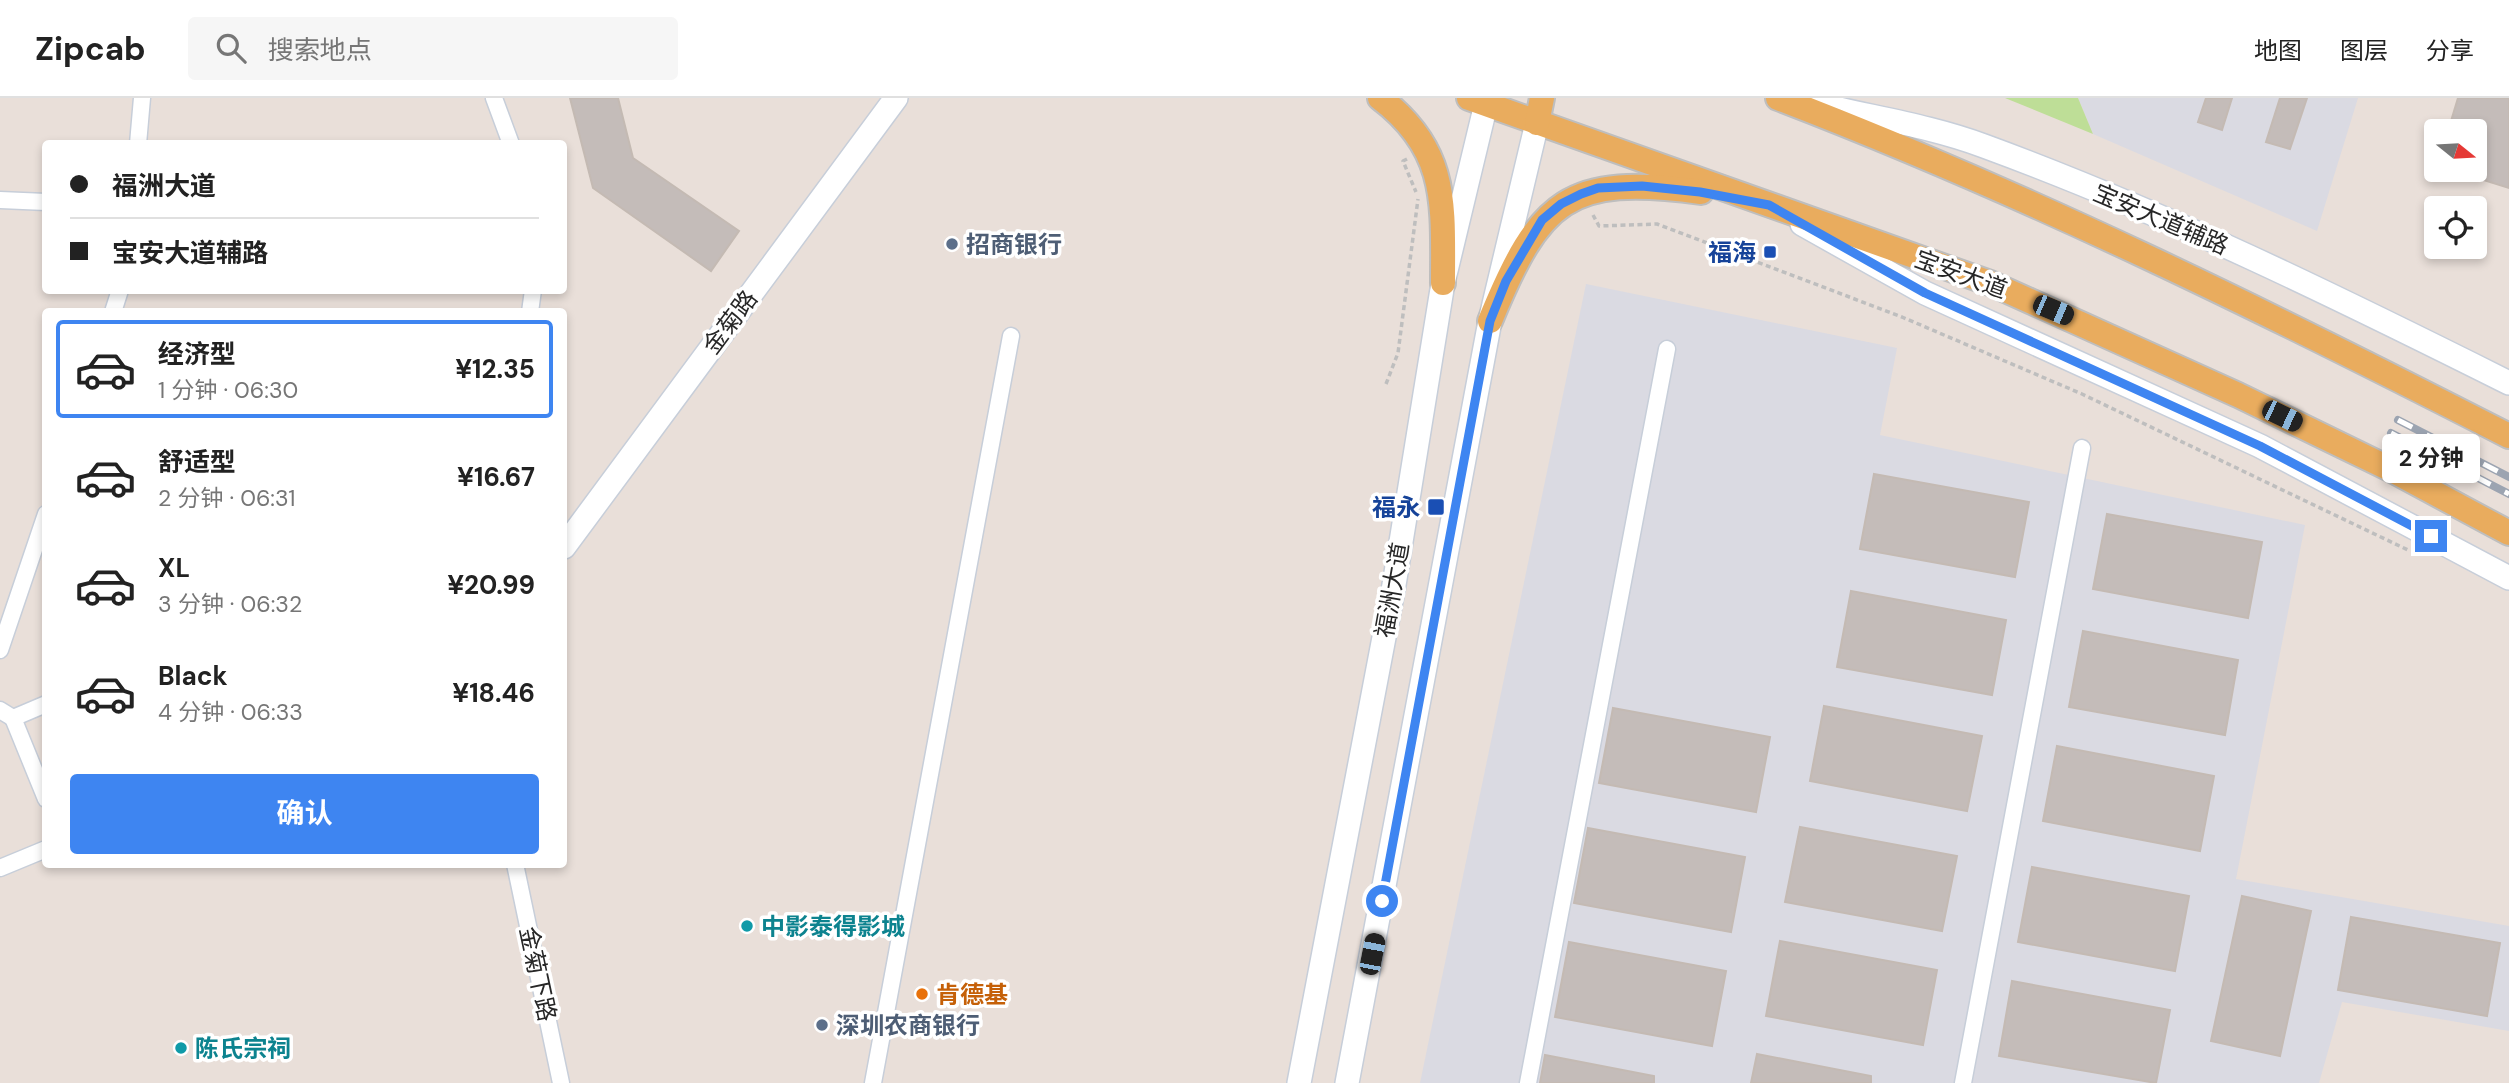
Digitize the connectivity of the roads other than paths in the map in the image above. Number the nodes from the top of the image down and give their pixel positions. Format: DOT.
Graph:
graph roads {
  1 [pos="142,98"];
  2 [pos="494,98"];
  3 [pos="896,98"];
  4 [pos="1380,98"];
  5 [pos="1542,98"];
  6 [pos="1778,98"];
  7 [pos="1797,98"];
  8 [pos="1481,100"];
  9 [pos="1537,123"];
  10 [pos="138,140"];
  11 [pos="510,140"];
  12 [pos="0,200"];
  13 [pos="42,202"];
  14 [pos="1769,205"];
  15 [pos="1443,284"];
  16 [pos="1490,321"];
  17 [pos="1011,336"];
  18 [pos="1667,349"];
  19 [pos="2509,383"];
  20 [pos="2509,436"];
  21 [pos="2082,448"];
  22 [pos="42,526"];
  23 [pos="2509,533"];
  24 [pos="567,543"];
  25 [pos="2509,578"];
  26 [pos="0,650"];
  27 [pos="42,705"];
  28 [pos="7,714"];
  29 [pos="42,790"];
  30 [pos="42,851"];
  31 [pos="0,868"];
  32 [pos="516,868"];
  33 [pos="561,1083"];
  34 [pos="873,1083"];
  35 [pos="1299,1083"];
  36 [pos="1347,1083"];
  37 [pos="1528,1083"];
  38 [pos="1963,1083"];
  1 -- 10 [label="street"];
  2 -- 11 [label="street"];
  3 -- 24 [label="main road, 金菊路"];
  4 -- 15 [label="main road"];
  5 -- 9 [label="main road, 福洲大道"];
  6 -- 20 [label="main road"];
  7 -- 19 [label="main road, 宝安大道辅路"];
  8 -- 9 [label="main road, 宝安大道"];
  8 -- 15 [label="main road, 福洲大道"];
  9 -- 14 [label="main road, 宝安大道"];
  9 -- 16 [label="main road, 福洲大道"];
  12 -- 13 [label="street"];
  14 -- 16 [label="main road"];
  14 -- 23 [label="main road, 宝安大道"];
  14 -- 25 [label="main road"];
  15 -- 35 [label="main road, 福洲大道"];
  16 -- 36 [label="main road, 福洲大道"];
  17 -- 34 [label="street"];
  18 -- 37 [label="street"];
  21 -- 38 [label="street"];
  22 -- 26 [label="street"];
  27 -- 28 [label="street"];
  28 -- 29 [label="street"];
  30 -- 31 [label="street"];
  32 -- 33 [label="street, 金菊下路"];
}
